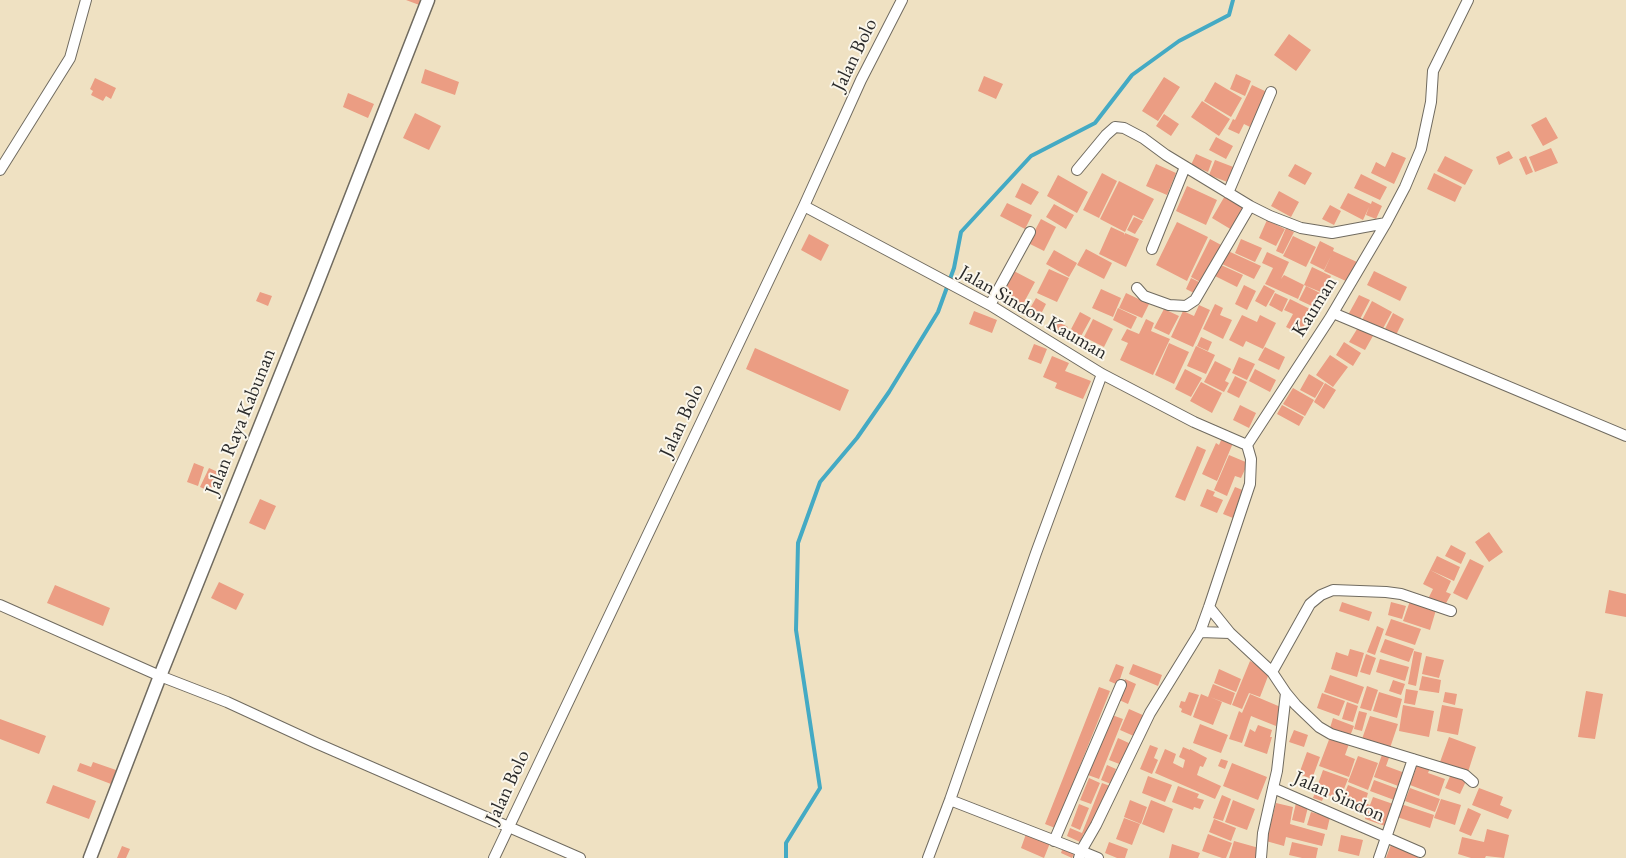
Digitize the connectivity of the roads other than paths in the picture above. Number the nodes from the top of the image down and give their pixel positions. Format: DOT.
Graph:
graph roads {
  1 [pos="86,0"];
  2 [pos="428,0"];
  3 [pos="902,0"];
  4 [pos="1468,0"];
  5 [pos="1271,92"];
  6 [pos="1185,167"];
  7 [pos="0,170"];
  8 [pos="1077,170"];
  9 [pos="1228,193"];
  10 [pos="804,206"];
  11 [pos="1250,206"];
  12 [pos="1386,223"];
  13 [pos="1030,232"];
  14 [pos="1152,249"];
  15 [pos="1137,288"];
  16 [pos="990,305"];
  17 [pos="1333,313"];
  18 [pos="1102,374"];
  19 [pos="1626,436"];
  20 [pos="1247,445"];
  21 [pos="0,605"];
  22 [pos="1210,607"];
  23 [pos="1451,611"];
  24 [pos="1200,632"];
  25 [pos="1230,633"];
  26 [pos="1272,672"];
  27 [pos="160,676"];
  28 [pos="1121,684"];
  29 [pos="1286,693"];
  30 [pos="1413,759"];
  31 [pos="1473,782"];
  32 [pos="1273,788"];
  33 [pos="950,800"];
  34 [pos="508,828"];
  35 [pos="1386,838"];
  36 [pos="1054,841"];
  37 [pos="1420,852"];
  38 [pos="1080,854"];
  39 [pos="90,858"];
  40 [pos="494,858"];
  41 [pos="580,858"];
  42 [pos="928,858"];
  43 [pos="1098,858"];
  44 [pos="1261,858"];
  45 [pos="1379,858"];
  1 -- 7 [label="street"];
  2 -- 27 [label="street, Jalan Raya Kabunan"];
  3 -- 10 [label="street, Jalan Bolo"];
  4 -- 12 [label="street, Kauman"];
  5 -- 9 [label="street"];
  6 -- 8 [label="street"];
  6 -- 9 [label="street"];
  6 -- 14 [label="street"];
  9 -- 11 [label="street"];
  10 -- 16 [label="street, Jalan Sindon Kauman"];
  10 -- 34 [label="street, Jalan Bolo"];
  11 -- 12 [label="street"];
  11 -- 15 [label="street"];
  12 -- 17 [label="street, Kauman"];
  13 -- 16 [label="street"];
  16 -- 18 [label="street, Jalan Sindon Kauman"];
  17 -- 19 [label="street"];
  17 -- 20 [label="street, Kauman"];
  18 -- 20 [label="street, Jalan Sindon Kauman"];
  18 -- 33 [label="street"];
  20 -- 22 [label="street"];
  21 -- 27 [label="street"];
  22 -- 24 [label="street"];
  22 -- 25 [label="street"];
  23 -- 26 [label="street"];
  24 -- 25 [label="street"];
  24 -- 38 [label="street"];
  25 -- 26 [label="street"];
  26 -- 29 [label="street"];
  27 -- 34 [label="street"];
  27 -- 39 [label="street, Jalan Raya Kabunan"];
  28 -- 36 [label="street"];
  29 -- 30 [label="street"];
  29 -- 32 [label="street, Jalan Sindon"];
  30 -- 31 [label="street"];
  30 -- 35 [label="street"];
  32 -- 35 [label="street, Jalan Sindon"];
  32 -- 44 [label="street"];
  33 -- 36 [label="street"];
  33 -- 42 [label="street"];
  34 -- 40 [label="street, Jalan Bolo"];
  34 -- 41 [label="street"];
  35 -- 37 [label="street, Jalan Sindon"];
  35 -- 45 [label="street"];
  36 -- 38 [label="street"];
  38 -- 43 [label="street"];
}
